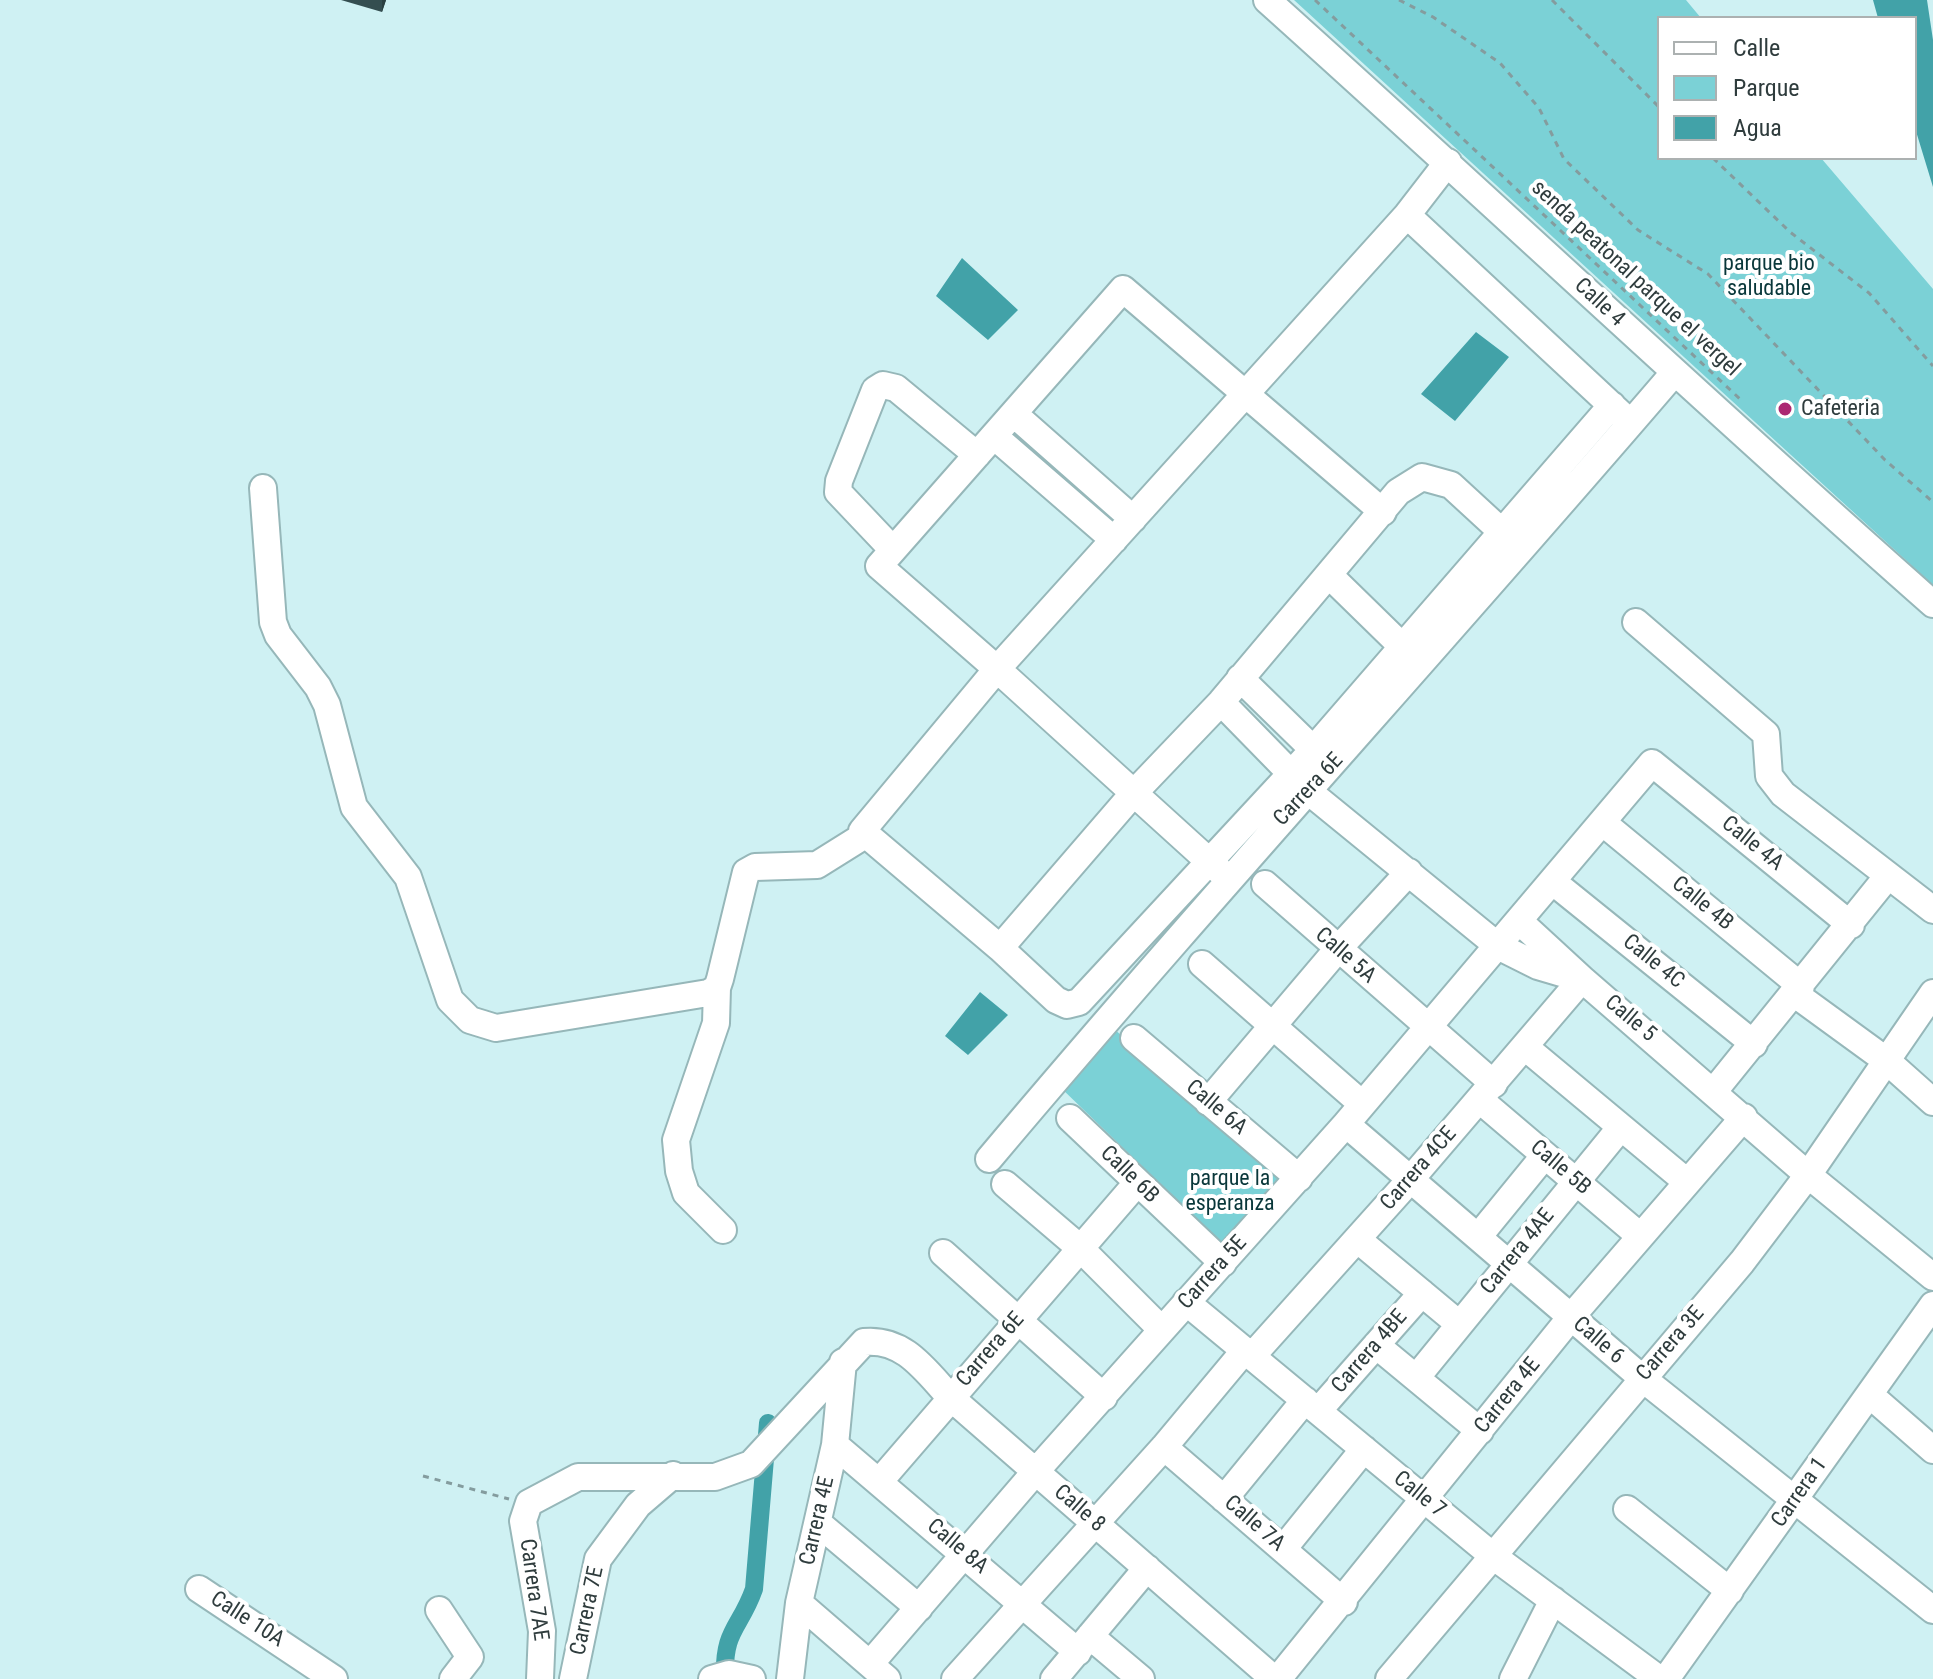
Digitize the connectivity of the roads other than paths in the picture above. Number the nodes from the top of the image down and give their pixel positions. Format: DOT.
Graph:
graph roads {
  1 [pos="1267,0"];
  2 [pos="1448,162"];
  3 [pos="1407,215"];
  4 [pos="1674,373"];
  5 [pos="1245,394"];
  6 [pos="1014,414"];
  7 [pos="1622,414"];
  8 [pos="986,445"];
  9 [pos="1550,477"];
  10 [pos="263,488"];
  11 [pos="1569,496"];
  12 [pos="1383,512"];
  13 [pos="1133,519"];
  14 [pos="1114,540"];
  15 [pos="1494,540"];
  16 [pos="893,550"];
  17 [pos="1507,569"];
  18 [pos="1330,576"];
  19 [pos="1933,604"];
  20 [pos="1636,622"];
  21 [pos="1401,647"];
  22 [pos="1422,666"];
  23 [pos="997,669"];
  24 [pos="1240,678"];
  25 [pos="1221,702"];
  26 [pos="1322,758"];
  27 [pos="1652,763"];
  28 [pos="1299,782"];
  29 [pos="1132,795"];
  30 [pos="1602,822"];
  31 [pos="865,835"];
  32 [pos="1219,870"];
  33 [pos="1409,872"];
  34 [pos="1887,877"];
  35 [pos="1552,881"];
  36 [pos="1265,884"];
  37 [pos="1933,910"];
  38 [pos="1519,921"];
  39 [pos="1851,925"];
  40 [pos="1498,946"];
  41 [pos="1000,948"];
  42 [pos="1337,950"];
  43 [pos="1140,959"];
  44 [pos="1202,964"];
  45 [pos="1582,979"];
  46 [pos="717,988"];
  47 [pos="1798,990"];
  48 [pos="1933,993"];
  49 [pos="1273,1027"];
  50 [pos="1427,1028"];
  51 [pos="1134,1038"];
  52 [pos="1754,1044"];
  53 [pos="1525,1047"];
  54 [pos="1887,1061"];
  55 [pos="1714,1091"];
  56 [pos="1487,1092"];
  57 [pos="1208,1102"];
  58 [pos="1933,1102"];
  59 [pos="1354,1114"];
  60 [pos="1744,1117"];
  61 [pos="1070,1118"];
  62 [pos="1621,1127"];
  63 [pos="1545,1155"];
  64 [pos="989,1159"];
  65 [pos="1808,1175"];
  66 [pos="1299,1178"];
  67 [pos="1410,1180"];
  68 [pos="1576,1181"];
  69 [pos="1687,1182"];
  70 [pos="1137,1183"];
  71 [pos="1005,1184"];
  72 [pos="723,1230"];
  73 [pos="1640,1236"];
  74 [pos="1478,1237"];
  75 [pos="1357,1239"];
  76 [pos="1080,1248"];
  77 [pos="943,1253"];
  78 [pos="1223,1263"];
  79 [pos="1509,1264"];
  80 [pos="1933,1277"];
  81 [pos="1422,1293"];
  82 [pos="1186,1302"];
  83 [pos="1933,1305"];
  84 [pos="1571,1317"];
  85 [pos="1017,1320"];
  86 [pos="1459,1324"];
  87 [pos="1162,1330"];
  88 [pos="1376,1345"];
  89 [pos="1248,1353"];
  90 [pos="843,1362"];
  91 [pos="1416,1378"];
  92 [pos="1642,1378"];
  93 [pos="1870,1395"];
  94 [pos="950,1397"];
  95 [pos="1104,1397"];
  96 [pos="1312,1406"];
  97 [pos="1480,1431"];
  98 [pos="835,1445"];
  99 [pos="1164,1447"];
  100 [pos="1364,1449"];
  101 [pos="1933,1450"];
  102 [pos="1036,1471"];
  103 [pos="673,1475"];
  104 [pos="879,1482"];
  105 [pos="1224,1499"];
  106 [pos="1425,1499"];
  107 [pos="1795,1501"];
  108 [pos="1627,1509"];
  109 [pos="1094,1522"];
  110 [pos="818,1523"];
  111 [pos="1283,1549"];
  112 [pos="967,1555"];
  113 [pos="1493,1556"];
  114 [pos="1147,1568"];
  115 [pos="199,1589"];
  116 [pos="1730,1591"];
  117 [pos="1553,1600"];
  118 [pos="1344,1602"];
  119 [pos="799,1603"];
  120 [pos="1021,1603"];
  121 [pos="919,1608"];
  122 [pos="439,1610"];
  123 [pos="1933,1610"];
  124 [pos="1084,1644"];
  125 [pos="308,1671"];
  126 [pos="879,1671"];
  127 [pos="334,1679"];
  128 [pos="453,1679"];
  129 [pos="540,1679"];
  130 [pos="573,1679"];
  131 [pos="790,1679"];
  132 [pos="955,1679"];
  133 [pos="1054,1679"];
  134 [pos="1141,1679"];
  135 [pos="1276,1679"];
  136 [pos="1389,1679"];
  137 [pos="1513,1679"];
  138 [pos="1659,1679"];
  139 [pos="1666,1679"];
  1 -- 2 [label="street, Calle 4"];
  2 -- 3 [label="street"];
  2 -- 4 [label="street, Calle 4"];
  3 -- 5 [label="street"];
  3 -- 7 [label="street"];
  4 -- 7 [label="street"];
  4 -- 19 [label="street, Calle 4"];
  5 -- 6 [label="street"];
  5 -- 12 [label="street"];
  5 -- 13 [label="street"];
  6 -- 8 [label="street"];
  6 -- 13 [label="street"];
  7 -- 9 [label="street, Carrera 6E"];
  7 -- 11 [label="street, Carrera 6E"];
  8 -- 14 [label="street"];
  8 -- 16 [label="street"];
  8 -- 16 [label="street"];
  9 -- 11 [label="street"];
  9 -- 15 [label="street, Carrera 6E"];
  10 -- 46 [label="street"];
  11 -- 17 [label="street, Carrera 6E"];
  12 -- 15 [label="street"];
  12 -- 18 [label="street"];
  13 -- 14 [label="street"];
  14 -- 23 [label="street"];
  15 -- 17 [label="street"];
  15 -- 21 [label="street, Carrera 6E"];
  16 -- 23 [label="street"];
  17 -- 22 [label="street, Carrera 6E"];
  18 -- 21 [label="street"];
  18 -- 24 [label="street"];
  20 -- 34 [label="street"];
  21 -- 22 [label="street"];
  21 -- 26 [label="street, Carrera 6E"];
  22 -- 26 [label="street, Carrera 6E"];
  23 -- 29 [label="street"];
  23 -- 31 [label="street"];
  24 -- 25 [label="street"];
  24 -- 26 [label="street"];
  25 -- 28 [label="street, Calle 5"];
  25 -- 29 [label="street"];
  26 -- 28 [label="street, Carrera 6E"];
  27 -- 30 [label="street, Carrera 5E"];
  27 -- 39 [label="street, Calle 4A"];
  28 -- 32 [label="street, Carrera 6E"];
  28 -- 33 [label="street, Calle 5"];
  29 -- 32 [label="street"];
  29 -- 41 [label="street"];
  30 -- 35 [label="street, Carrera 5E"];
  30 -- 47 [label="street, Calle 4B"];
  31 -- 41 [label="street"];
  31 -- 46 [label="street"];
  32 -- 43 [label="street, Carrera 6E"];
  33 -- 40 [label="street, Calle 5"];
  33 -- 42 [label="street"];
  34 -- 37 [label="street"];
  34 -- 39 [label="street"];
  35 -- 38 [label="street, Carrera 5E"];
  35 -- 52 [label="street, Calle 4C"];
  36 -- 42 [label="street, Calle 5A"];
  38 -- 40 [label="street, Carrera 5E"];
  38 -- 45 [label="street"];
  39 -- 47 [label="street"];
  40 -- 45 [label="street, Calle 5"];
  40 -- 50 [label="street, Carrera 5E"];
  41 -- 43 [label="street, Carrera 6E"];
  42 -- 49 [label="street"];
  42 -- 50 [label="street, Calle 5A"];
  43 -- 64 [label="street, Carrera 6E"];
  44 -- 49 [label="street, Calle 6"];
  45 -- 53 [label="street, Carrera 4CE"];
  45 -- 55 [label="street, Calle 5"];
  46 -- 72 [label="street"];
  47 -- 52 [label="street"];
  47 -- 54 [label="street, Calle 4B"];
  48 -- 54 [label="street, Carrera 3E"];
  49 -- 57 [label="street"];
  49 -- 59 [label="street, Calle 6"];
  50 -- 56 [label="street, Calle 5A"];
  50 -- 59 [label="street, Carrera 5E"];
  51 -- 57 [label="street, Calle 6A"];
  52 -- 55 [label="street"];
  53 -- 56 [label="street, Carrera 4CE"];
  53 -- 62 [label="street"];
  54 -- 58 [label="street, Calle 4B"];
  54 -- 65 [label="street, Carrera 3E"];
  55 -- 60 [label="street, Calle 5"];
  56 -- 63 [label="street, Calle 5B"];
  56 -- 67 [label="street, Carrera 4CE"];
  57 -- 66 [label="street, Calle 6A"];
  59 -- 66 [label="street, Carrera 5E"];
  59 -- 67 [label="street, Calle 6"];
  60 -- 65 [label="street, Calle 5"];
  60 -- 69 [label="street, Carrera 4E"];
  61 -- 70 [label="street, Calle 6B"];
  62 -- 68 [label="street, Carrera 4AE"];
  62 -- 69 [label="street"];
  63 -- 68 [label="street, Calle 5B"];
  63 -- 74 [label="street"];
  65 -- 80 [label="street, Calle 5"];
  65 -- 92 [label="street, Carrera 3E"];
  66 -- 78 [label="street, Carrera 5E"];
  67 -- 74 [label="street, Calle 6"];
  67 -- 75 [label="street, Carrera 4CE"];
  68 -- 73 [label="street, Calle 5B"];
  68 -- 79 [label="street, Carrera 4AE"];
  69 -- 73 [label="street, Carrera 4E"];
  70 -- 76 [label="street, Carrera 6E"];
  70 -- 78 [label="street, Calle 6B"];
  71 -- 76 [label="street"];
  73 -- 84 [label="street, Carrera 4E"];
  74 -- 79 [label="street, Calle 6"];
  75 -- 81 [label="street"];
  75 -- 89 [label="street, Carrera 4CE"];
  76 -- 85 [label="street, Carrera 6E"];
  76 -- 87 [label="street"];
  77 -- 85 [label="street"];
  78 -- 82 [label="street, Carrera 5E"];
  79 -- 84 [label="street, Calle 6"];
  79 -- 86 [label="street, Carrera 4AE"];
  81 -- 86 [label="street"];
  81 -- 88 [label="street, Carrera 4BE"];
  82 -- 87 [label="street, Carrera 5E"];
  82 -- 89 [label="street, Calle 7"];
  83 -- 93 [label="street, Carrera 1"];
  84 -- 92 [label="street, Calle 6"];
  84 -- 97 [label="street, Carrera 4E"];
  85 -- 94 [label="street, Carrera 6E"];
  85 -- 95 [label="street"];
  86 -- 91 [label="street, Carrera 4AE"];
  87 -- 95 [label="street, Carrera 5E"];
  88 -- 91 [label="street"];
  88 -- 96 [label="street, Carrera 4BE"];
  89 -- 96 [label="street, Calle 7"];
  89 -- 99 [label="street, Carrera 4CE"];
  90 -- 94 [label="street, Calle 8"];
  90 -- 98 [label="street, Carrera 4E"];
  90 -- 103 [label="street"];
  91 -- 97 [label="street"];
  92 -- 107 [label="street, Calle 6"];
  92 -- 113 [label="street, Carrera 3E"];
  93 -- 101 [label="street"];
  93 -- 107 [label="street, Carrera 1"];
  94 -- 102 [label="street, Calle 8"];
  94 -- 104 [label="street, Carrera 6E"];
  95 -- 102 [label="street, Carrera 5E"];
  96 -- 100 [label="street, Calle 7"];
  96 -- 105 [label="street, Carrera 4BE"];
  97 -- 106 [label="street, Carrera 4E"];
  98 -- 104 [label="street, Calle 8A"];
  98 -- 110 [label="street, Carrera 4E"];
  99 -- 105 [label="street, Calle 7A"];
  99 -- 109 [label="street, Carrera 4CE"];
  100 -- 106 [label="street, Calle 7"];
  100 -- 111 [label="street"];
  102 -- 109 [label="street, Calle 8"];
  102 -- 112 [label="street, Carrera 5E"];
  103 -- 129 [label="street, Carrera 7AE"];
  103 -- 130 [label="street, Carrera 7E"];
  104 -- 112 [label="street, Calle 8A"];
  105 -- 111 [label="street, Calle 7A"];
  106 -- 113 [label="street, Calle 7"];
  106 -- 118 [label="street, Carrera 4E"];
  107 -- 116 [label="street, Carrera 1"];
  107 -- 123 [label="street, Calle 6"];
  108 -- 116 [label="street"];
  109 -- 114 [label="street, Calle 8"];
  109 -- 120 [label="street, Carrera 4CE"];
  110 -- 119 [label="street, Carrera 4E"];
  110 -- 121 [label="street"];
  111 -- 118 [label="street, Calle 7A"];
  112 -- 120 [label="street, Calle 8A"];
  112 -- 121 [label="street, Carrera 5E"];
  113 -- 117 [label="street, Calle 7"];
  113 -- 136 [label="street, Carrera 3E"];
  114 -- 124 [label="street"];
  114 -- 135 [label="street, Calle 8"];
  115 -- 125 [label="street, Calle 10A"];
  116 -- 139 [label="street, Carrera 1"];
  117 -- 137 [label="street"];
  117 -- 138 [label="street, Calle 7"];
  118 -- 135 [label="street, Carrera 4E"];
  119 -- 126 [label="street"];
  119 -- 131 [label="street, Carrera 4E"];
  120 -- 124 [label="street, Calle 8A"];
  120 -- 132 [label="street, Carrera 4CE"];
  121 -- 126 [label="street, Carrera 5E"];
  122 -- 128 [label="street"];
  124 -- 133 [label="street"];
  124 -- 134 [label="street, Calle 8A"];
  125 -- 127 [label="street, Calle 10A"];
}
